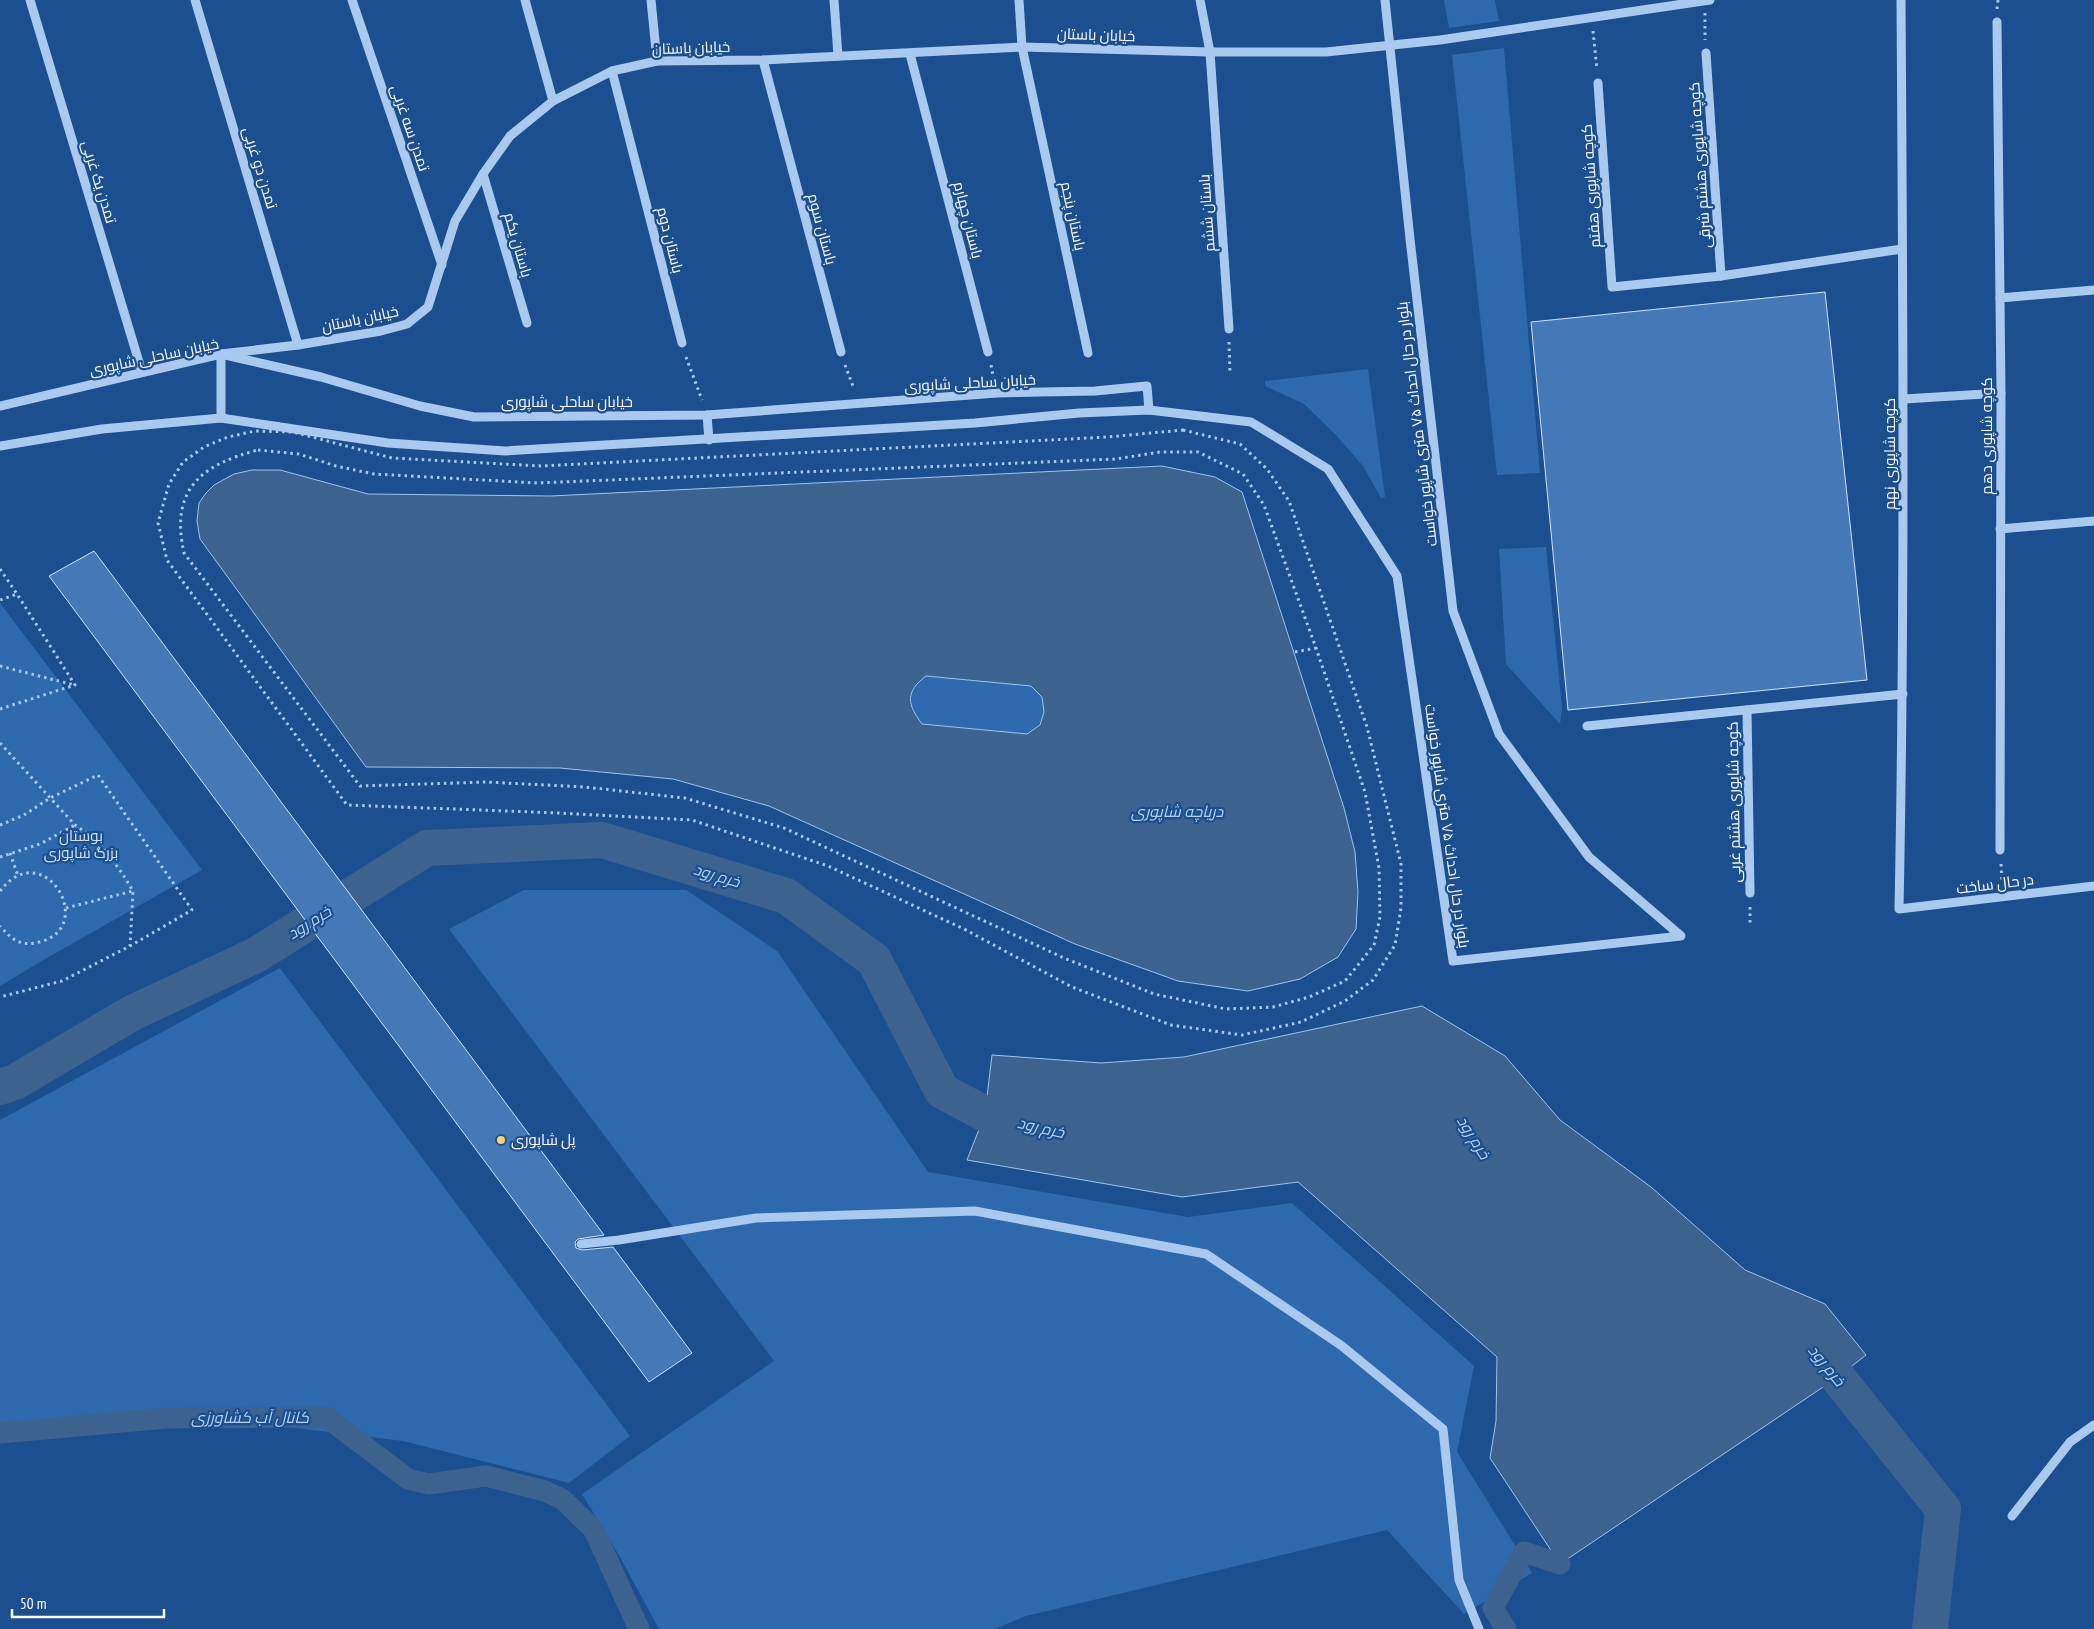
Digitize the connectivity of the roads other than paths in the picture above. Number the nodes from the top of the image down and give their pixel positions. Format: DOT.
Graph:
graph roads {
  1 [pos="30,0"];
  2 [pos="196,0"];
  3 [pos="352,0"];
  4 [pos="525,0"];
  5 [pos="651,0"];
  6 [pos="834,0"];
  7 [pos="1019,0"];
  8 [pos="1200,0"];
  9 [pos="1385,0"];
  10 [pos="1710,0"];
  11 [pos="1901,0"];
  12 [pos="1704,1"];
  13 [pos="1997,22"];
  14 [pos="1391,46"];
  15 [pos="1022,47"];
  16 [pos="1210,52"];
  17 [pos="1706,53"];
  18 [pos="910,54"];
  19 [pos="838,56"];
  20 [pos="762,60"];
  21 [pos="657,61"];
  22 [pos="612,71"];
  23 [pos="1598,83"];
  24 [pos="553,100"];
  25 [pos="483,174"];
  26 [pos="1902,249"];
  27 [pos="442,266"];
  28 [pos="1721,276"];
  29 [pos="2094,290"];
  30 [pos="2000,298"];
  31 [pos="527,323"];
  32 [pos="1229,329"];
  33 [pos="682,343"];
  34 [pos="298,345"];
  35 [pos="841,352"];
  36 [pos="988,352"];
  37 [pos="221,354"];
  38 [pos="1088,354"];
  39 [pos="142,372"];
  40 [pos="2001,393"];
  41 [pos="1904,399"];
  42 [pos="0,406"];
  43 [pos="1150,410"];
  44 [pos="707,415"];
  45 [pos="221,418"];
  46 [pos="710,440"];
  47 [pos="0,446"];
  48 [pos="2094,521"];
  49 [pos="2000,529"];
  50 [pos="1903,694"];
  51 [pos="1746,710"];
  52 [pos="1587,726"];
  53 [pos="2000,850"];
  54 [pos="2094,886"];
  55 [pos="1750,893"];
  56 [pos="1899,909"];
  57 [pos="581,1244"];
  58 [pos="2094,1426"];
  59 [pos="2012,1516"];
  60 [pos="1479,1629"];
  1 -- 39 [label="street, تمدن یک غربی"];
  2 -- 34 [label="street, تمدن دو غربی"];
  3 -- 27 [label="street, تمدن سه غربی"];
  4 -- 24 [label="street"];
  5 -- 21 [label="street"];
  6 -- 19 [label="street"];
  7 -- 15 [label="street, باستان پنجم"];
  8 -- 16 [label="street, باستان ششم"];
  9 -- 14 [label="street, بلوار در حال احداث ۷۵ متری شاپور خواست"];
  10 -- 12 [label="street, خیابان باستان"];
  11 -- 26 [label="street, کوچه شاپوری نهم"];
  12 -- 14 [label="street, خیابان باستان"];
  13 -- 30 [label="street, کوچه شاپوری دهم"];
  14 -- 16 [label="street, خیابان باستان"];
  14 -- 43 [label="street, بلوار در حال احداث ۷۵ متری شاپور خواست"];
  15 -- 16 [label="street, خیابان باستان"];
  15 -- 18 [label="street, خیابان باستان"];
  15 -- 38 [label="street, باستان پنجم"];
  16 -- 32 [label="street, باستان ششم"];
  17 -- 28 [label="street, کوچه شاپوری هشتم شرقی"];
  18 -- 19 [label="street, خیابان باستان"];
  18 -- 36 [label="street, باستان چهارم"];
  19 -- 20 [label="street, خیابان باستان"];
  20 -- 21 [label="street, خیابان باستان"];
  20 -- 35 [label="street, باستان سوم"];
  21 -- 22 [label="street, خیابان باستان"];
  22 -- 24 [label="street, خیابان باستان"];
  22 -- 33 [label="street, باستان دوم"];
  23 -- 28 [label="street, کوچه شاپوری هفتم"];
  24 -- 25 [label="street, خیابان باستان"];
  25 -- 27 [label="street, خیابان باستان"];
  25 -- 31 [label="street, باستان یکم"];
  26 -- 28 [label="street"];
  26 -- 41 [label="street, کوچه شاپوری نهم"];
  27 -- 34 [label="street, خیابان باستان"];
  29 -- 30 [label="street"];
  30 -- 40 [label="street, کوچه شاپوری دهم"];
  34 -- 37 [label="street, خیابان باستان"];
  37 -- 39 [label="street, خیابان ساحلی شاپوری"];
  37 -- 44 [label="street, خیابان ساحلی شاپوری"];
  37 -- 45 [label="street"];
  39 -- 42 [label="street, خیابان ساحلی شاپوری"];
  40 -- 41 [label="street"];
  40 -- 49 [label="street, کوچه شاپوری دهم"];
  41 -- 50 [label="street, کوچه شاپوری نهم"];
  43 -- 44 [label="street, خیابان ساحلی شاپوری"];
  43 -- 46 [label="street"];
  44 -- 46 [label="street"];
  45 -- 46 [label="street"];
  45 -- 47 [label="street"];
  48 -- 49 [label="street"];
  49 -- 53 [label="street, کوچه شاپوری دهم"];
  50 -- 51 [label="street"];
  50 -- 56 [label="street, کوچه شاپوری نهم"];
  51 -- 52 [label="street"];
  51 -- 55 [label="street, کوچه شاپوری هشتم غربی"];
  54 -- 56 [label="street, در حال ساخت"];
  57 -- 60 [label="street"];
  58 -- 59 [label="street"];
}
